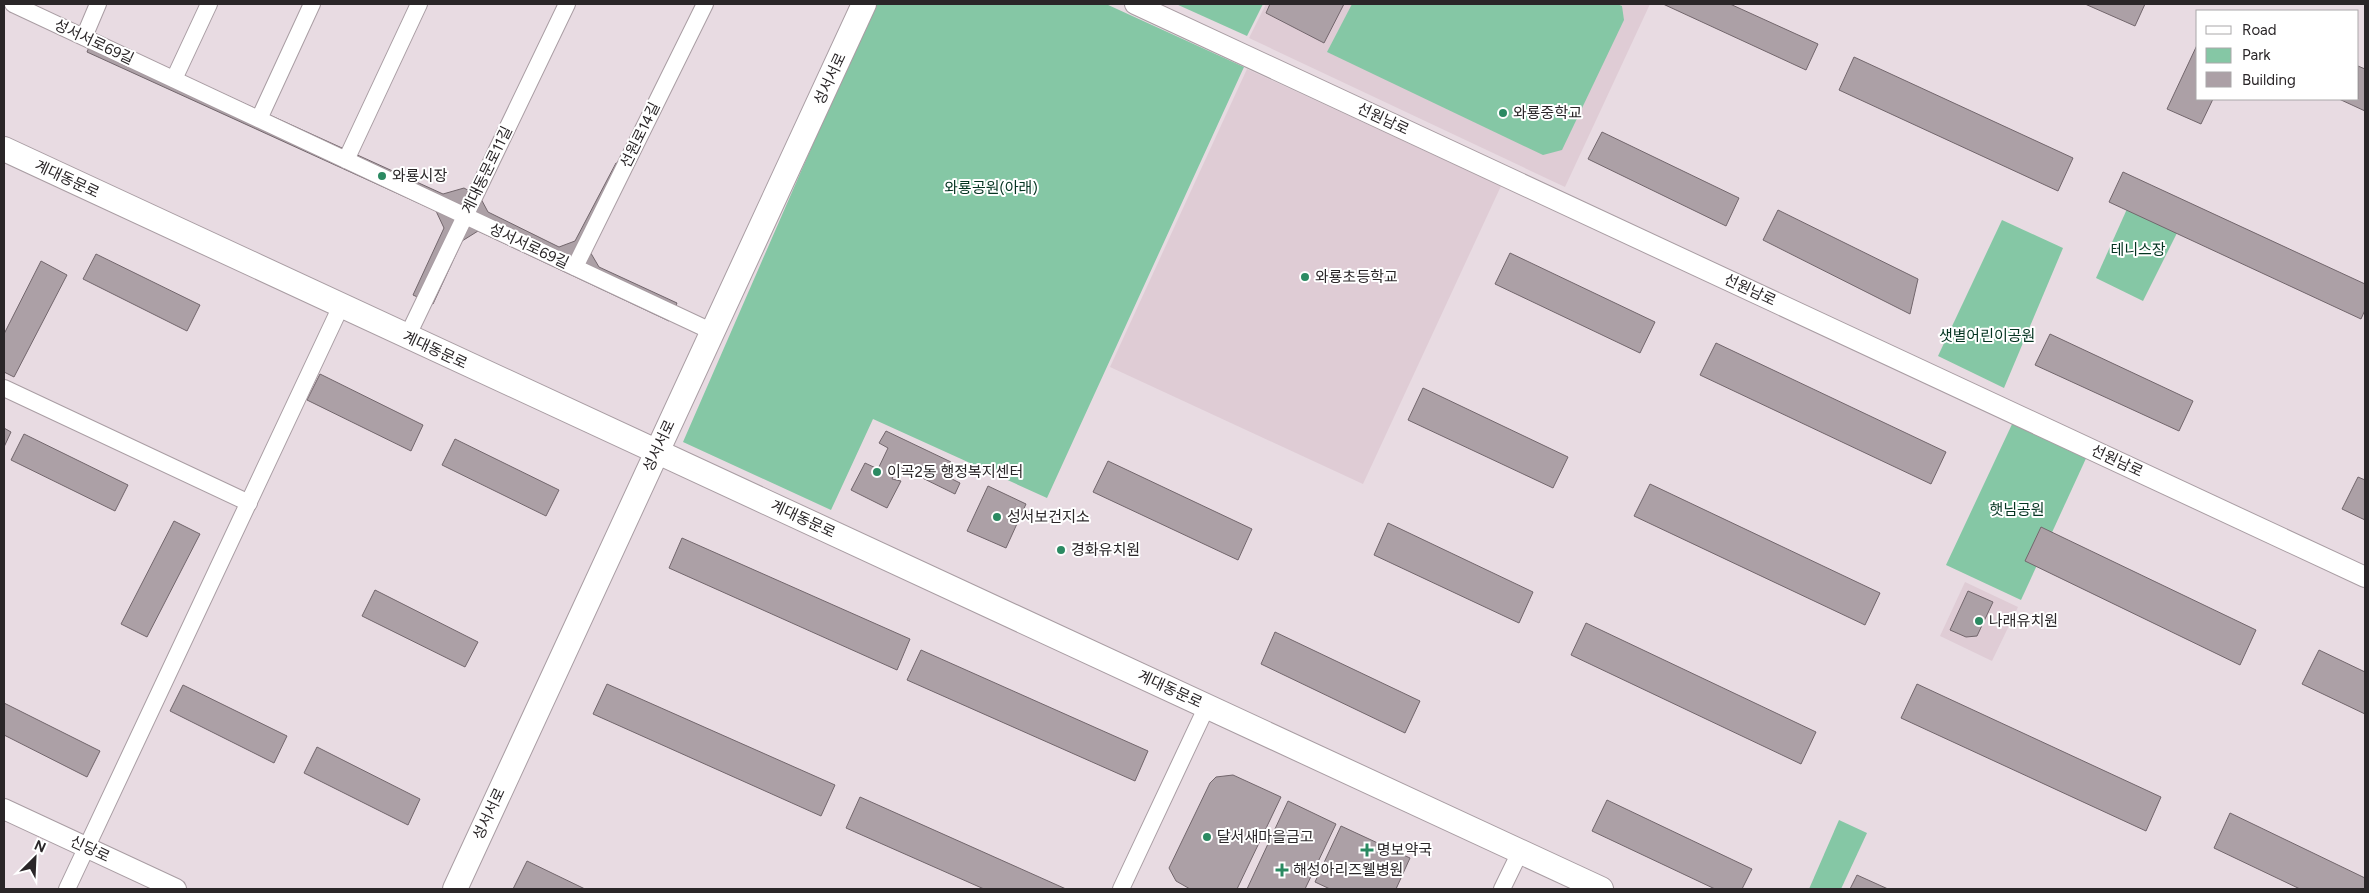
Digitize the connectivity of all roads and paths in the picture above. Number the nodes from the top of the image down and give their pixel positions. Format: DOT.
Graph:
graph roads {
  1 [pos="13,4"];
  2 [pos="98,4"];
  3 [pos="209,4"];
  4 [pos="312,4"];
  5 [pos="418,4"];
  6 [pos="567,4"];
  7 [pos="705,4"];
  8 [pos="864,4"];
  9 [pos="1134,4"];
  10 [pos="84,37"];
  11 [pos="174,80"];
  12 [pos="259,119"];
  13 [pos="4,149"];
  14 [pos="346,160"];
  15 [pos="465,216"];
  16 [pos="575,267"];
  17 [pos="341,306"];
  18 [pos="712,332"];
  19 [pos="407,337"];
  20 [pos="4,388"];
  21 [pos="657,451"];
  22 [pos="249,502"];
  23 [pos="2365,577"];
  24 [pos="1207,706"];
  25 [pos="4,809"];
  26 [pos="87,848"];
  27 [pos="1520,852"];
  28 [pos="67,889"];
  29 [pos="176,889"];
  30 [pos="455,889"];
  31 [pos="1121,889"];
  32 [pos="1502,889"];
  33 [pos="1601,889"];
  1 -- 10 [label="street, 성서서로69길"];
  2 -- 10 [label="street"];
  3 -- 11 [label="street"];
  4 -- 12 [label="street"];
  5 -- 14 [label="street"];
  6 -- 15 [label="street, 계대동문로11길"];
  7 -- 16 [label="street, 선원로14길"];
  8 -- 18 [label="main road, 성서서로"];
  9 -- 23 [label="street, 선원남로"];
  10 -- 11 [label="street, 성서서로69길"];
  11 -- 12 [label="street, 성서서로69길"];
  12 -- 14 [label="street, 성서서로69길"];
  13 -- 17 [label="main road, 계대동문로"];
  14 -- 15 [label="street, 성서서로69길"];
  15 -- 16 [label="street, 성서서로69길"];
  15 -- 19 [label="street, 계대동문로11길"];
  16 -- 18 [label="street, 성서서로69길"];
  17 -- 19 [label="main road, 계대동문로"];
  17 -- 22 [label="street"];
  18 -- 21 [label="main road, 성서서로"];
  19 -- 21 [label="main road, 계대동문로"];
  20 -- 22 [label="street"];
  21 -- 24 [label="main road, 계대동문로"];
  21 -- 30 [label="main road, 성서서로"];
  22 -- 26 [label="street"];
  24 -- 27 [label="main road, 계대동문로"];
  24 -- 31 [label="street"];
  25 -- 26 [label="street, 신당로"];
  26 -- 28 [label="street"];
  26 -- 29 [label="street, 신당로"];
  27 -- 32 [label="street"];
  27 -- 33 [label="main road, 계대동문로"];
}
